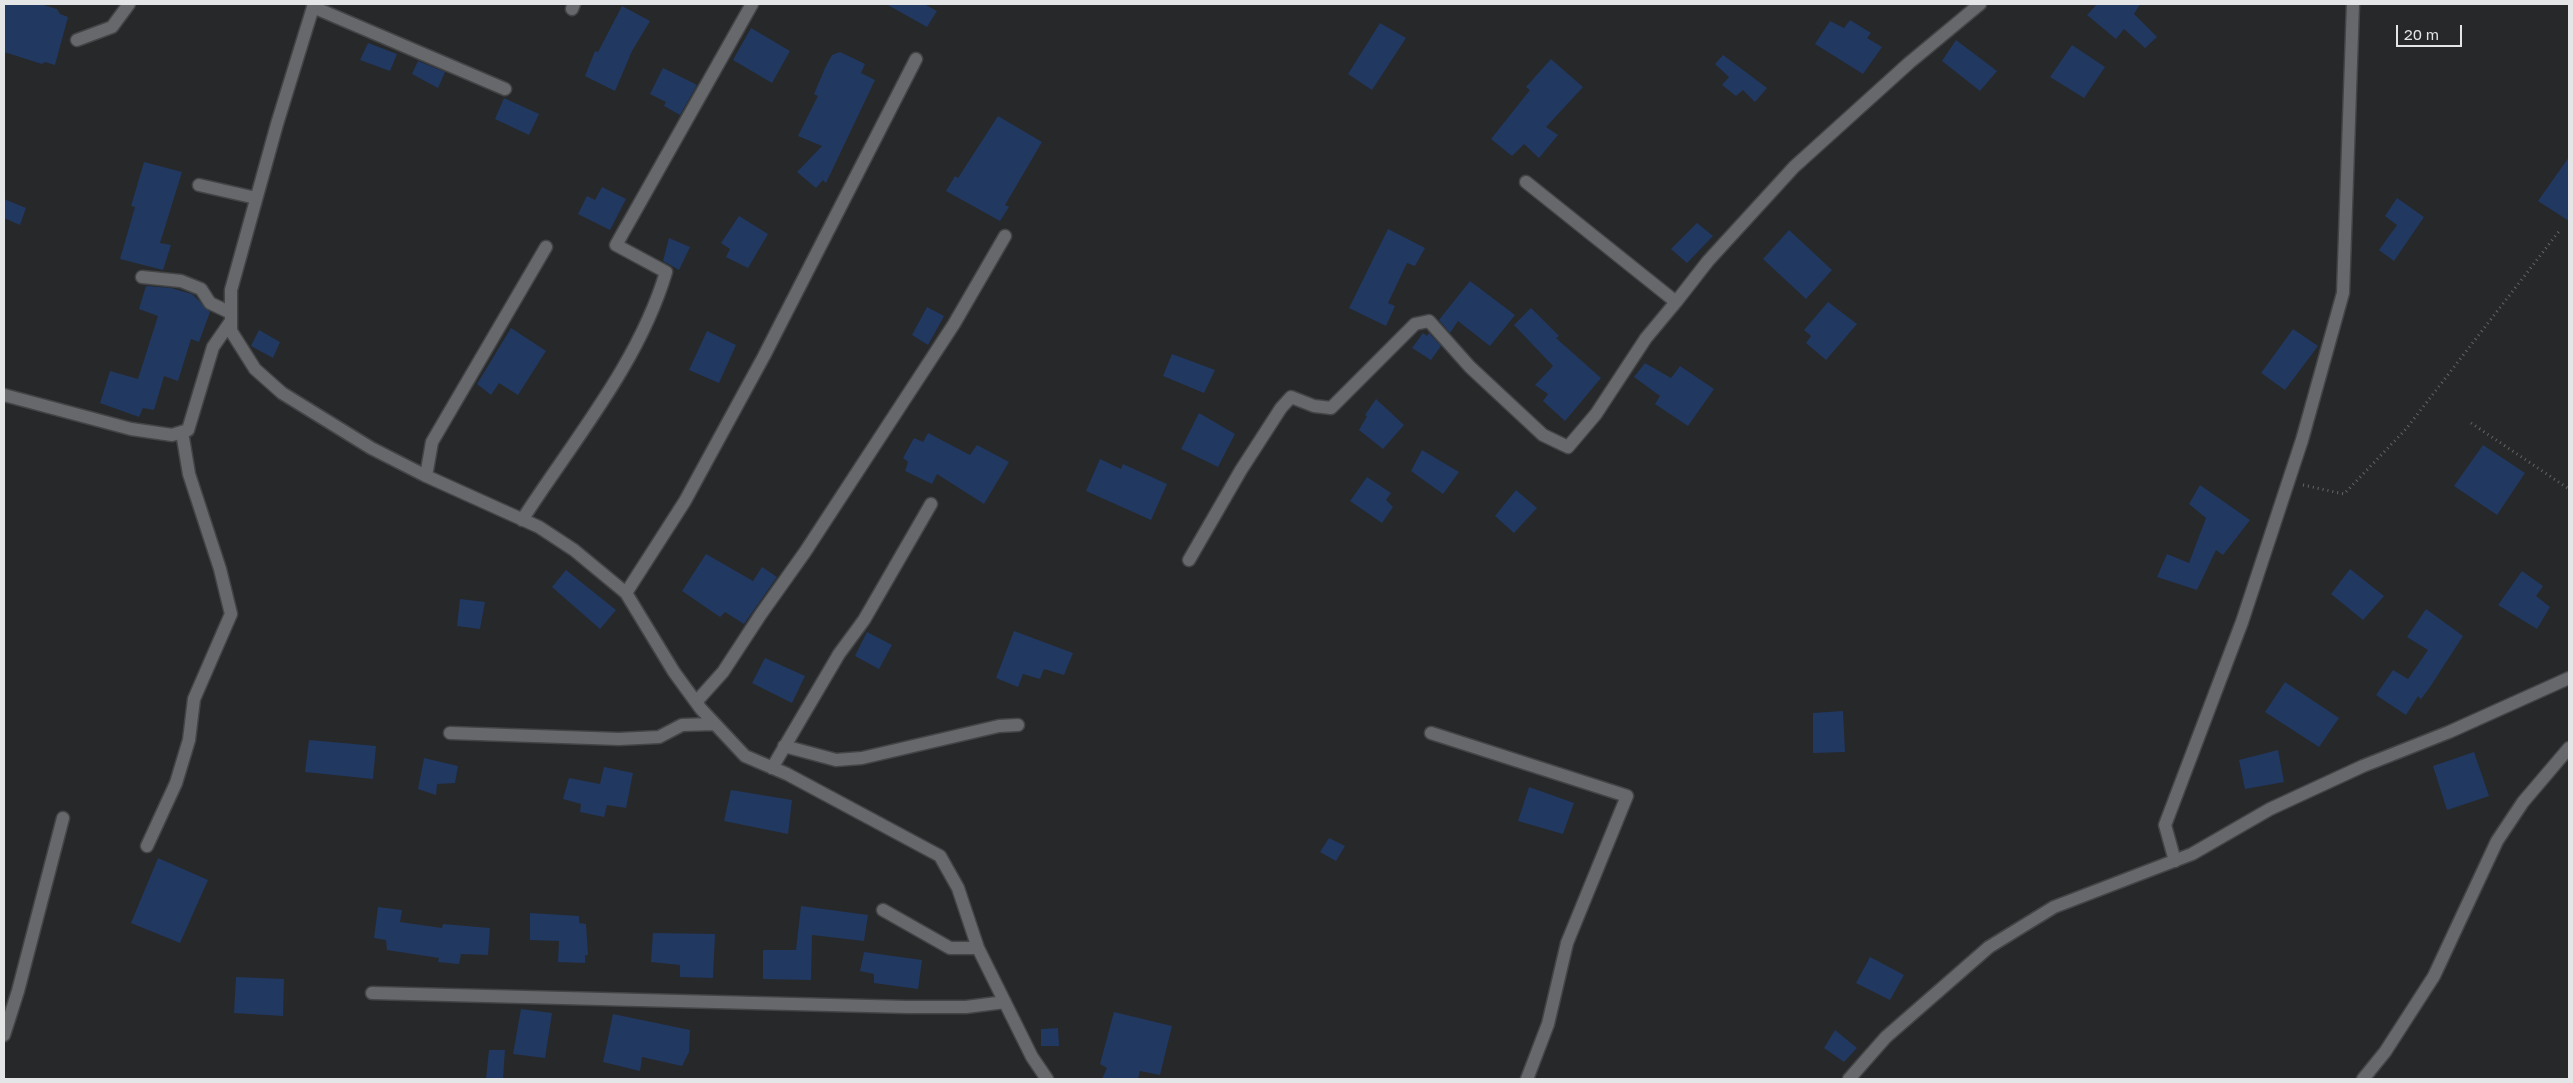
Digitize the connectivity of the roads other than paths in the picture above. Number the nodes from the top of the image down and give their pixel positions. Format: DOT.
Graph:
graph roads {
  1 [pos="129,4"];
  2 [pos="752,4"];
  3 [pos="1980,4"];
  4 [pos="2353,4"];
  5 [pos="313,6"];
  6 [pos="77,40"];
  7 [pos="916,59"];
  8 [pos="505,89"];
  9 [pos="1526,182"];
  10 [pos="199,185"];
  11 [pos="256,198"];
  12 [pos="1005,236"];
  13 [pos="546,247"];
  14 [pos="142,277"];
  15 [pos="1676,302"];
  16 [pos="231,317"];
  17 [pos="4,395"];
  18 [pos="182,432"];
  19 [pos="426,476"];
  20 [pos="931,504"];
  21 [pos="522,520"];
  22 [pos="1189,560"];
  23 [pos="626,594"];
  24 [pos="2569,678"];
  25 [pos="696,702"];
  26 [pos="714,724"];
  27 [pos="1018,726"];
  28 [pos="450,733"];
  29 [pos="1431,734"];
  30 [pos="784,746"];
  31 [pos="2569,748"];
  32 [pos="772,768"];
  33 [pos="63,818"];
  34 [pos="147,846"];
  35 [pos="2175,861"];
  36 [pos="884,910"];
  37 [pos="978,948"];
  38 [pos="372,993"];
  39 [pos="1005,1002"];
  40 [pos="4,1035"];
  41 [pos="1047,1079"];
  42 [pos="1528,1079"];
  43 [pos="1849,1079"];
  44 [pos="2363,1079"];
  1 -- 6 [label="street"];
  2 -- 21 [label="street"];
  3 -- 15 [label="street"];
  4 -- 35 [label="street"];
  5 -- 8 [label="street"];
  5 -- 11 [label="street"];
  7 -- 23 [label="street"];
  9 -- 15 [label="street"];
  10 -- 11 [label="street"];
  11 -- 16 [label="street"];
  12 -- 25 [label="street"];
  13 -- 19 [label="street"];
  14 -- 16 [label="street"];
  15 -- 22 [label="street"];
  16 -- 18 [label="street"];
  16 -- 19 [label="street"];
  17 -- 18 [label="street"];
  18 -- 34 [label="street"];
  19 -- 21 [label="street"];
  20 -- 30 [label="street"];
  21 -- 23 [label="street"];
  23 -- 25 [label="street"];
  24 -- 35 [label="street"];
  25 -- 26 [label="street"];
  26 -- 28 [label="street"];
  26 -- 32 [label="street"];
  27 -- 30 [label="street"];
  29 -- 42 [label="street"];
  30 -- 32 [label="street"];
  31 -- 44 [label="street"];
  32 -- 37 [label="street"];
  33 -- 40 [label="street"];
  35 -- 43 [label="street"];
  36 -- 37 [label="street"];
  37 -- 39 [label="street"];
  38 -- 39 [label="street"];
  39 -- 41 [label="street"];
}
